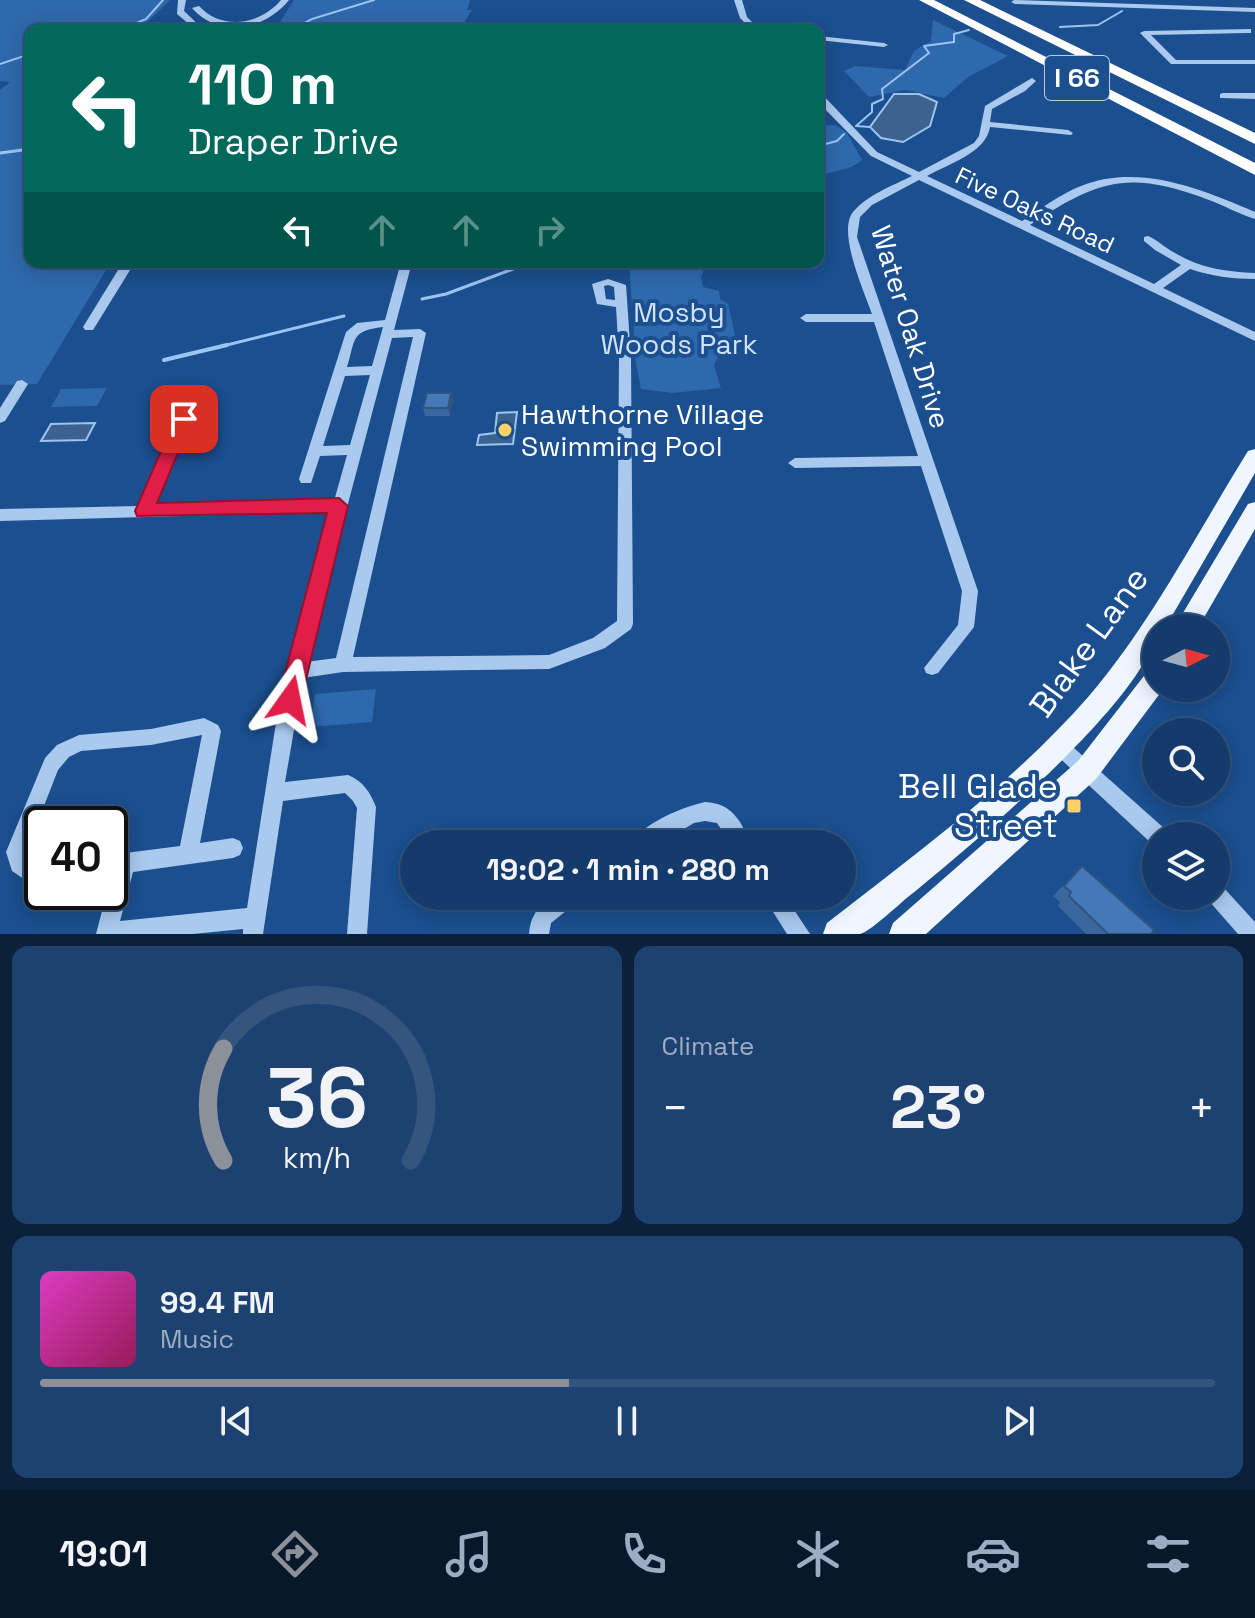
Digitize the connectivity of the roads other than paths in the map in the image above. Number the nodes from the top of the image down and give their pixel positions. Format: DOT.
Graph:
graph roads {
  1 [pos="182,0"];
  2 [pos="285,0"];
  3 [pos="738,0"];
  4 [pos="925,0"];
  5 [pos="942,0"];
  6 [pos="970,0"];
  7 [pos="985,0"];
  8 [pos="1193,0"];
  9 [pos="1015,2"];
  10 [pos="1097,2"];
  11 [pos="196,8"];
  12 [pos="1201,8"];
  13 [pos="1223,10"];
  14 [pos="1255,10"];
  15 [pos="219,22"];
  16 [pos="193,24"];
  17 [pos="213,24"];
  18 [pos="750,24"];
  19 [pos="1252,34"];
  20 [pos="824,39"];
  21 [pos="884,45"];
  22 [pos="1255,62"];
  23 [pos="1032,81"];
  24 [pos="1223,96"];
  25 [pos="1255,96"];
  26 [pos="824,103"];
  27 [pos="985,124"];
  28 [pos="1255,131"];
  29 [pos="1068,133"];
  30 [pos="1255,139"];
  31 [pos="1255,159"];
  32 [pos="1255,170"];
  33 [pos="919,177"];
  34 [pos="1255,216"];
  35 [pos="1023,225"];
  36 [pos="1148,239"];
  37 [pos="1189,264"];
  38 [pos="125,268"];
  39 [pos="405,268"];
  40 [pos="1255,276"];
  41 [pos="1155,289"];
  42 [pos="621,304"];
  43 [pos="806,318"];
  44 [pos="879,318"];
  45 [pos="89,327"];
  46 [pos="388,328"];
  47 [pos="1255,337"];
  48 [pos="377,370"];
  49 [pos="339,372"];
  50 [pos="22,384"];
  51 [pos="187,412"];
  52 [pos="0,418"];
  53 [pos="355,450"];
  54 [pos="314,451"];
  55 [pos="1255,456"];
  56 [pos="927,461"];
  57 [pos="795,463"];
  58 [pos="306,479"];
  59 [pos="339,506"];
  60 [pos="1255,510"];
  61 [pos="144,511"];
  62 [pos="0,515"];
  63 [pos="1194,614"];
  64 [pos="343,665"];
  65 [pos="932,668"];
  66 [pos="296,671"];
  67 [pos="1142,698"];
  68 [pos="1059,746"];
  69 [pos="1087,770"];
  70 [pos="274,793"];
  71 [pos="34,806"];
  72 [pos="1143,822"];
  73 [pos="661,830"];
  74 [pos="734,830"];
  75 [pos="24,832"];
  76 [pos="233,848"];
  77 [pos="188,854"];
  78 [pos="128,863"];
  79 [pos="24,868"];
  80 [pos="110,910"];
  81 [pos="550,910"];
  82 [pos="783,910"];
  83 [pos="1230,910"];
  84 [pos="254,925"];
  85 [pos="106,934"];
  86 [pos="357,934"];
  87 [pos="539,934"];
  88 [pos="800,934"];
  89 [pos="838,934"];
  90 [pos="904,934"];
  91 [pos="1252,934"];
  1 -- 16 [label="street"];
  2 -- 15 [label="street"];
  3 -- 18 [label="street"];
  4 -- 32 [label="highway, I 66"];
  5 -- 31 [label="highway"];
  6 -- 30 [label="highway"];
  7 -- 28 [label="highway, I 66"];
  8 -- 12 [label="street"];
  9 -- 10 [label="street"];
  10 -- 12 [label="street"];
  11 -- 15 [label="street"];
  12 -- 13 [label="street"];
  13 -- 14 [label="street"];
  13 -- 19 [label="street"];
  15 -- 17 [label="street"];
  19 -- 22 [label="street"];
  20 -- 21 [label="street"];
  23 -- 27 [label="street, Water Oak Drive"];
  24 -- 25 [label="street"];
  26 -- 33 [label="street, Five Oaks Road"];
  27 -- 29 [label="street"];
  27 -- 33 [label="street, Water Oak Drive"];
  33 -- 35 [label="street, Five Oaks Road"];
  33 -- 44 [label="street, Water Oak Drive"];
  34 -- 35 [label="street"];
  35 -- 41 [label="street, Five Oaks Road"];
  36 -- 37 [label="street"];
  37 -- 40 [label="street"];
  37 -- 41 [label="street"];
  38 -- 45 [label="street"];
  39 -- 46 [label="street"];
  41 -- 47 [label="street, Five Oaks Road"];
  42 -- 64 [label="street"];
  43 -- 44 [label="street"];
  44 -- 56 [label="street, Water Oak Drive"];
  46 -- 48 [label="street"];
  46 -- 49 [label="street"];
  46 -- 64 [label="street"];
  48 -- 49 [label="street"];
  48 -- 53 [label="street"];
  49 -- 54 [label="street"];
  50 -- 52 [label="street"];
  51 -- 61 [label="street"];
  53 -- 54 [label="street"];
  53 -- 59 [label="street"];
  54 -- 58 [label="street"];
  55 -- 68 [label="main road, Blake Lane"];
  56 -- 57 [label="street"];
  56 -- 65 [label="street, Water Oak Drive"];
  59 -- 61 [label="street"];
  59 -- 66 [label="street"];
  60 -- 63 [label="main road"];
  61 -- 62 [label="street"];
  64 -- 66 [label="street"];
  66 -- 70 [label="street"];
  67 -- 69 [label="main road"];
  68 -- 69 [label="street"];
  68 -- 89 [label="main road, Blake Lane"];
  69 -- 72 [label="street"];
  69 -- 90 [label="main road"];
  70 -- 84 [label="street"];
  70 -- 86 [label="street"];
  71 -- 77 [label="street"];
  73 -- 74 [label="street"];
  75 -- 79 [label="street"];
  76 -- 77 [label="street"];
  77 -- 78 [label="street"];
  80 -- 85 [label="street"];
  81 -- 87 [label="street"];
  82 -- 88 [label="street"];
  83 -- 91 [label="street"];
  84 -- 85 [label="street"];
}
